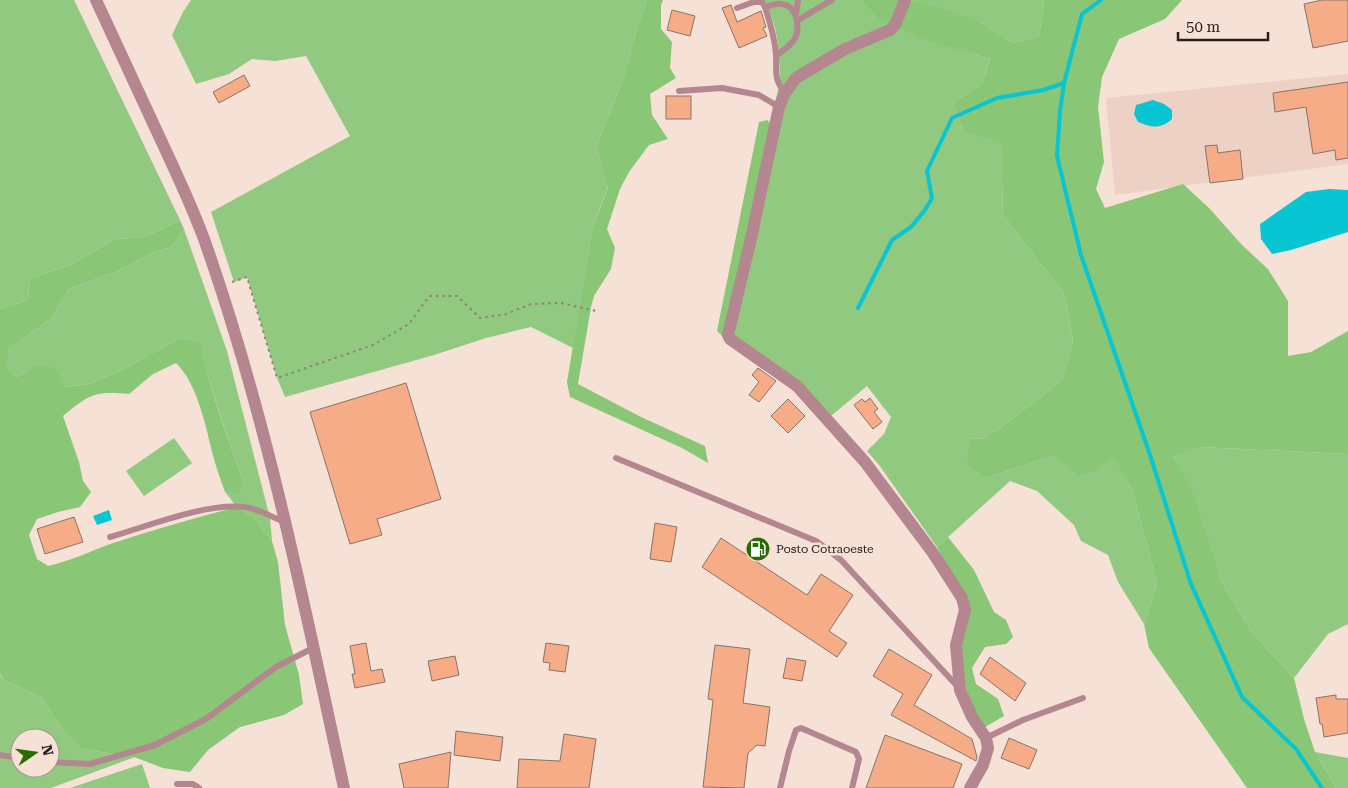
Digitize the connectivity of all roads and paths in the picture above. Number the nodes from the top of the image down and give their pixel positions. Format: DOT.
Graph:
graph roads {
  1 [pos="96,0"];
  2 [pos="798,0"];
  3 [pos="832,0"];
  4 [pos="905,0"];
  5 [pos="765,7"];
  6 [pos="736,8"];
  7 [pos="797,17"];
  8 [pos="776,56"];
  9 [pos="679,91"];
  10 [pos="784,93"];
  11 [pos="779,106"];
  12 [pos="220,286"];
  13 [pos="596,311"];
  14 [pos="616,458"];
  15 [pos="285,522"];
  16 [pos="110,537"];
  17 [pos="313,648"];
  18 [pos="960,690"];
  19 [pos="1083,698"];
  20 [pos="986,738"];
  21 [pos="60,762"];
  22 [pos="177,784"];
  23 [pos="199,788"];
  24 [pos="344,788"];
  25 [pos="780,788"];
  26 [pos="852,788"];
  27 [pos="970,788"];
  1 -- 12 [label="street"];
  2 -- 7 [label="lane"];
  3 -- 7 [label="lane"];
  4 -- 10 [label="street"];
  5 -- 6 [label="lane"];
  5 -- 7 [label="lane"];
  5 -- 8 [label="lane"];
  7 -- 8 [label="lane"];
  8 -- 10 [label="lane"];
  9 -- 11 [label="lane"];
  10 -- 11 [label="street"];
  11 -- 18 [label="street"];
  12 -- 13 [label="path"];
  12 -- 15 [label="street"];
  14 -- 18 [label="lane"];
  15 -- 16 [label="lane"];
  15 -- 17 [label="street"];
  17 -- 21 [label="lane"];
  17 -- 24 [label="street"];
  18 -- 20 [label="street"];
  19 -- 20 [label="lane"];
  20 -- 27 [label="street"];
  22 -- 23 [label="lane"];
  25 -- 26 [label="lane"];
}
